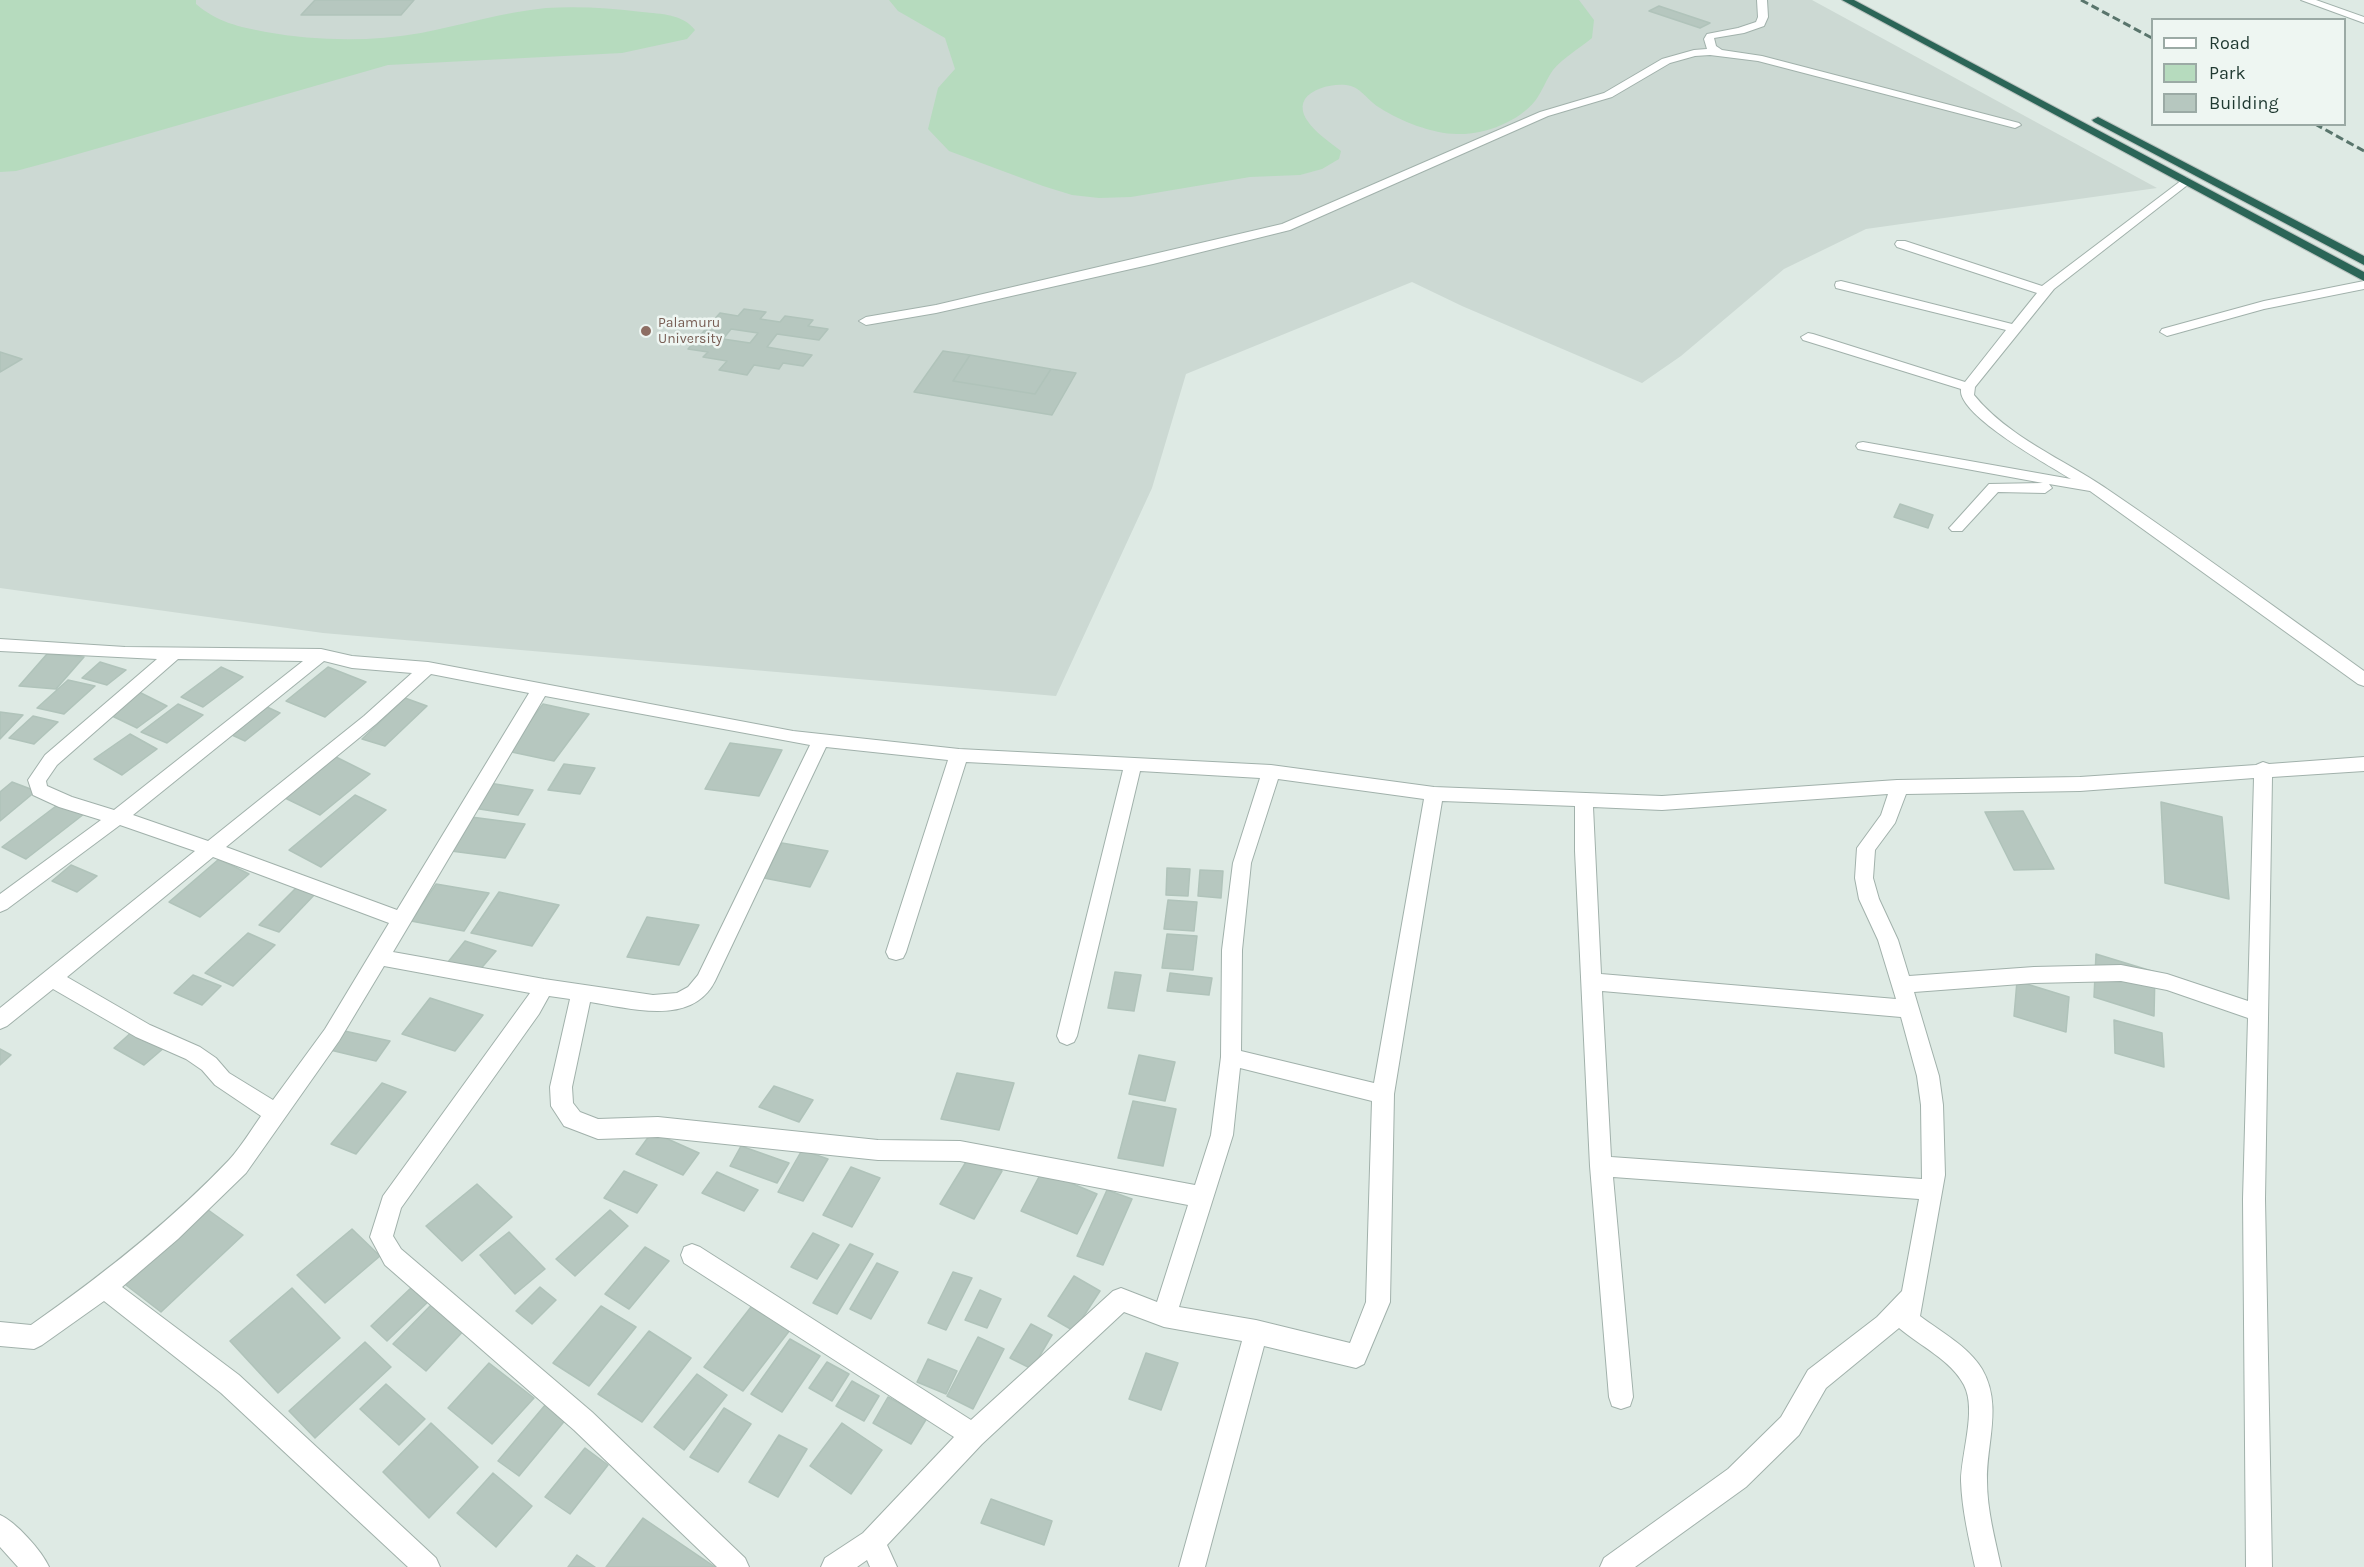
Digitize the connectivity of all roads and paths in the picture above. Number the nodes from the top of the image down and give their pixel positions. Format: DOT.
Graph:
graph roads {
  1 [pos="1762,0"];
  2 [pos="1846,0"];
  3 [pos="1868,0"];
  4 [pos="2306,0"];
  5 [pos="2364,20"];
  6 [pos="1719,53"];
  7 [pos="2015,125"];
  8 [pos="2186,182"];
  9 [pos="1901,244"];
  10 [pos="2364,261"];
  11 [pos="2364,277"];
  12 [pos="1841,285"];
  13 [pos="2364,285"];
  14 [pos="2045,291"];
  15 [pos="866,321"];
  16 [pos="2013,328"];
  17 [pos="2167,332"];
  18 [pos="1808,337"];
  19 [pos="1968,387"];
  20 [pos="1863,446"];
  21 [pos="2098,489"];
  22 [pos="1957,528"];
  23 [pos="0,645"];
  24 [pos="175,653"];
  25 [pos="321,655"];
  26 [pos="428,668"];
  27 [pos="2364,680"];
  28 [pos="541,688"];
  29 [pos="821,740"];
  30 [pos="959,755"];
  31 [pos="1133,764"];
  32 [pos="2364,764"];
  33 [pos="2263,769"];
  34 [pos="1271,772"];
  35 [pos="1896,787"];
  36 [pos="1434,794"];
  37 [pos="1584,801"];
  38 [pos="119,816"];
  39 [pos="211,849"];
  40 [pos="0,903"];
  41 [pos="400,919"];
  42 [pos="897,952"];
  43 [pos="378,957"];
  44 [pos="51,978"];
  45 [pos="1591,982"];
  46 [pos="1902,985"];
  47 [pos="544,987"];
  48 [pos="582,993"];
  49 [pos="1909,1009"];
  50 [pos="2259,1012"];
  51 [pos="0,1020"];
  52 [pos="1067,1036"];
  53 [pos="1231,1057"];
  54 [pos="1383,1094"];
  55 [pos="275,1113"];
  56 [pos="1601,1166"];
  57 [pos="1932,1190"];
  58 [pos="1203,1197"];
  59 [pos="692,1255"];
  60 [pos="104,1287"];
  61 [pos="1913,1297"];
  62 [pos="1164,1316"];
  63 [pos="1256,1332"];
  64 [pos="0,1334"];
  65 [pos="1621,1397"];
  66 [pos="973,1435"];
  67 [pos="0,1528"];
  68 [pos="872,1542"];
  69 [pos="36,1567"];
  70 [pos="427,1567"];
  71 [pos="736,1567"];
  72 [pos="834,1567"];
  73 [pos="884,1567"];
  74 [pos="1192,1567"];
  75 [pos="1613,1567"];
  76 [pos="1988,1567"];
  77 [pos="2259,1567"];
  1 -- 6 [label="street"];
  2 -- 8 [label="highway"];
  3 -- 10 [label="highway"];
  4 -- 5 [label="street"];
  6 -- 7 [label="street"];
  6 -- 15 [label="street"];
  8 -- 11 [label="highway"];
  8 -- 14 [label="street"];
  9 -- 14 [label="street"];
  12 -- 16 [label="street"];
  13 -- 17 [label="street"];
  14 -- 16 [label="street"];
  16 -- 19 [label="street"];
  18 -- 19 [label="street"];
  19 -- 21 [label="street"];
  20 -- 21 [label="street"];
  21 -- 22 [label="street"];
  21 -- 27 [label="street"];
  23 -- 24 [label="street"];
  24 -- 25 [label="street"];
  24 -- 38 [label="street"];
  25 -- 26 [label="street"];
  25 -- 38 [label="street"];
  26 -- 28 [label="street"];
  26 -- 39 [label="street"];
  28 -- 29 [label="street"];
  28 -- 41 [label="street"];
  29 -- 30 [label="street"];
  29 -- 48 [label="street"];
  30 -- 31 [label="street"];
  30 -- 42 [label="street"];
  31 -- 34 [label="street"];
  31 -- 52 [label="street"];
  32 -- 33 [label="street"];
  33 -- 35 [label="street"];
  33 -- 50 [label="street"];
  34 -- 36 [label="street"];
  34 -- 53 [label="street"];
  35 -- 37 [label="street"];
  35 -- 46 [label="street"];
  36 -- 37 [label="street"];
  36 -- 54 [label="street"];
  37 -- 45 [label="street"];
  38 -- 39 [label="street"];
  38 -- 40 [label="street"];
  39 -- 41 [label="street"];
  39 -- 44 [label="street"];
  41 -- 43 [label="street"];
  43 -- 47 [label="street"];
  43 -- 55 [label="street"];
  44 -- 51 [label="street"];
  44 -- 55 [label="street"];
  45 -- 49 [label="street"];
  45 -- 56 [label="street"];
  46 -- 49 [label="street"];
  46 -- 50 [label="street"];
  47 -- 48 [label="street"];
  47 -- 71 [label="street"];
  48 -- 58 [label="street"];
  49 -- 57 [label="street"];
  50 -- 77 [label="street"];
  53 -- 54 [label="street"];
  53 -- 58 [label="street"];
  54 -- 63 [label="street"];
  55 -- 60 [label="street"];
  56 -- 57 [label="street"];
  56 -- 65 [label="street"];
  57 -- 61 [label="street"];
  58 -- 62 [label="street"];
  59 -- 66 [label="street"];
  60 -- 64 [label="street"];
  60 -- 70 [label="street"];
  61 -- 75 [label="street"];
  61 -- 76 [label="street"];
  62 -- 63 [label="street"];
  62 -- 66 [label="street"];
  63 -- 74 [label="street"];
  66 -- 68 [label="street"];
  67 -- 69 [label="street"];
  68 -- 72 [label="street"];
  68 -- 73 [label="street"];
}
